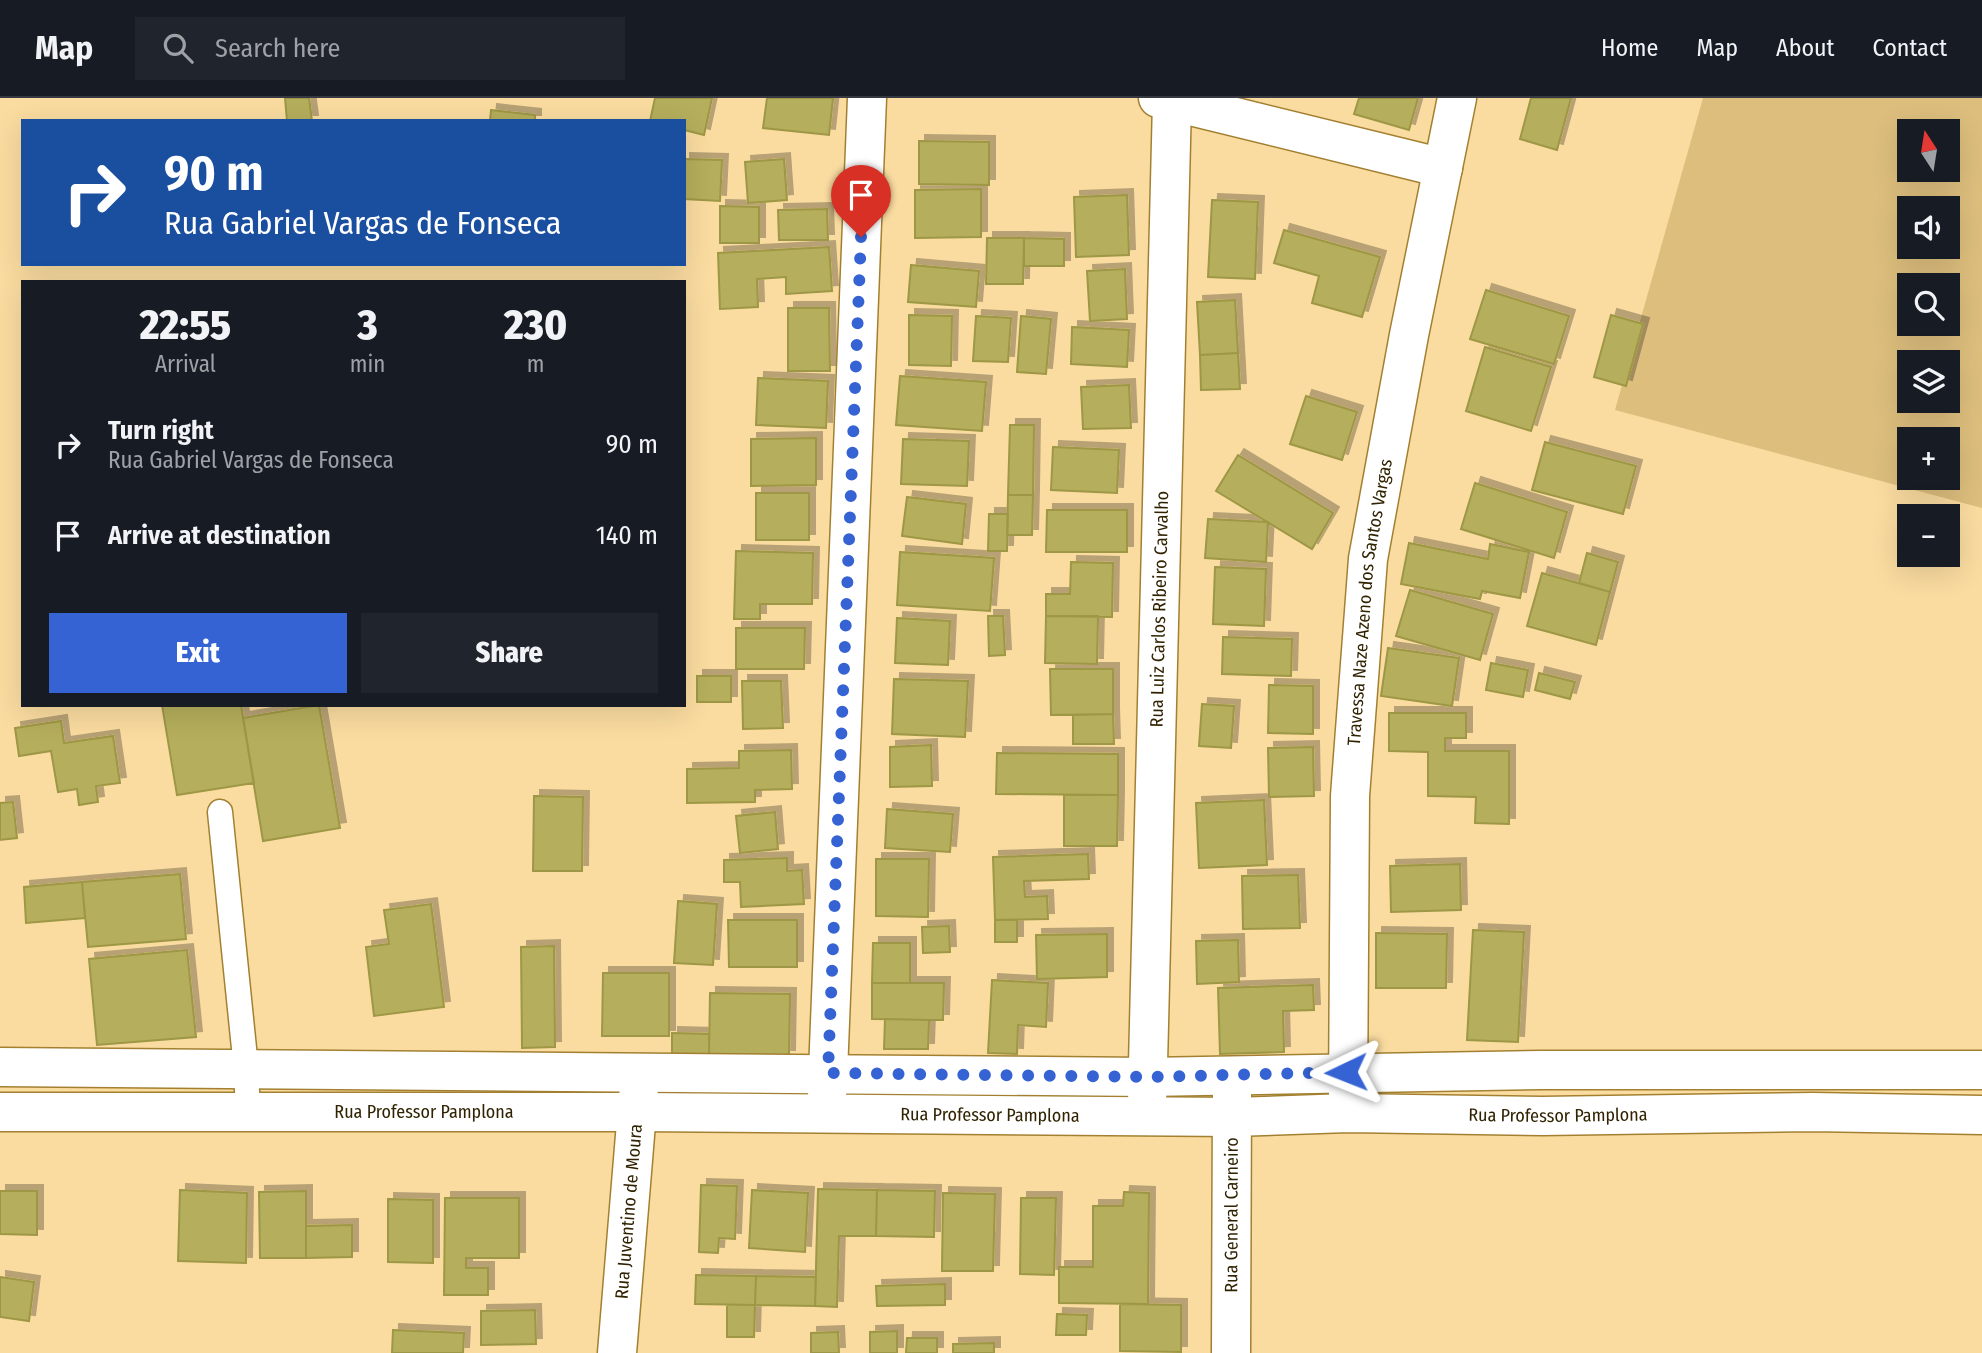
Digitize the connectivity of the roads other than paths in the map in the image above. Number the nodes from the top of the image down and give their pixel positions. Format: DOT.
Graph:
graph roads {
  1 [pos="867,98"];
  2 [pos="1457,98"];
  3 [pos="1165,100"];
  4 [pos="1443,168"];
  5 [pos="220,812"];
  6 [pos="72,1066"];
  7 [pos="0,1067"];
  8 [pos="246,1068"];
  9 [pos="1813,1069"];
  10 [pos="1982,1070"];
  11 [pos="641,1071"];
  12 [pos="1346,1072"];
  13 [pos="828,1073"];
  14 [pos="1232,1075"];
  15 [pos="991,1076"];
  16 [pos="1147,1077"];
  17 [pos="0,1112"];
  18 [pos="638,1112"];
  19 [pos="1813,1112"];
  20 [pos="71,1113"];
  21 [pos="248,1113"];
  22 [pos="826,1113"];
  23 [pos="1348,1113"];
  24 [pos="992,1115"];
  25 [pos="1982,1115"];
  26 [pos="1148,1116"];
  27 [pos="1233,1117"];
  28 [pos="617,1353"];
  29 [pos="1231,1353"];
  1 -- 13 [label="street"];
  2 -- 4 [label="street, Travessa Naze Azeno dos Santos Vargas"];
  3 -- 4 [label="street"];
  3 -- 16 [label="street, Rua Luiz Carlos Ribeiro Carvalho"];
  4 -- 12 [label="street, Travessa Naze Azeno dos Santos Vargas"];
  5 -- 8 [label="lane"];
  6 -- 7 [label="street"];
  6 -- 8 [label="street"];
  6 -- 20 [label="street"];
  8 -- 11 [label="street"];
  8 -- 21 [label="lane"];
  9 -- 10 [label="street"];
  9 -- 12 [label="street"];
  9 -- 19 [label="street"];
  11 -- 13 [label="street"];
  11 -- 18 [label="street, Rua Juventino de Moura"];
  12 -- 14 [label="street"];
  12 -- 23 [label="street, Travessa Naze Azeno dos Santos Vargas"];
  13 -- 15 [label="street"];
  13 -- 22 [label="street"];
  14 -- 16 [label="street"];
  14 -- 27 [label="street, Rua General Carneiro"];
  15 -- 16 [label="street"];
  15 -- 24 [label="street"];
  16 -- 26 [label="street, Rua Luiz Carlos Ribeiro Carvalho"];
  17 -- 20 [label="street, Rua Professor Pamplona"];
  18 -- 21 [label="street, Rua Professor Pamplona"];
  18 -- 22 [label="street, Rua Professor Pamplona"];
  18 -- 28 [label="street, Rua Juventino de Moura"];
  19 -- 23 [label="street, Rua Professor Pamplona"];
  19 -- 25 [label="street, Rua Professor Pamplona"];
  20 -- 21 [label="street, Rua Professor Pamplona"];
  22 -- 24 [label="street, Rua Professor Pamplona"];
  23 -- 27 [label="street, Rua Professor Pamplona"];
  24 -- 26 [label="street, Rua Professor Pamplona"];
  26 -- 27 [label="street, Rua Professor Pamplona"];
  27 -- 29 [label="street, Rua General Carneiro"];
}
